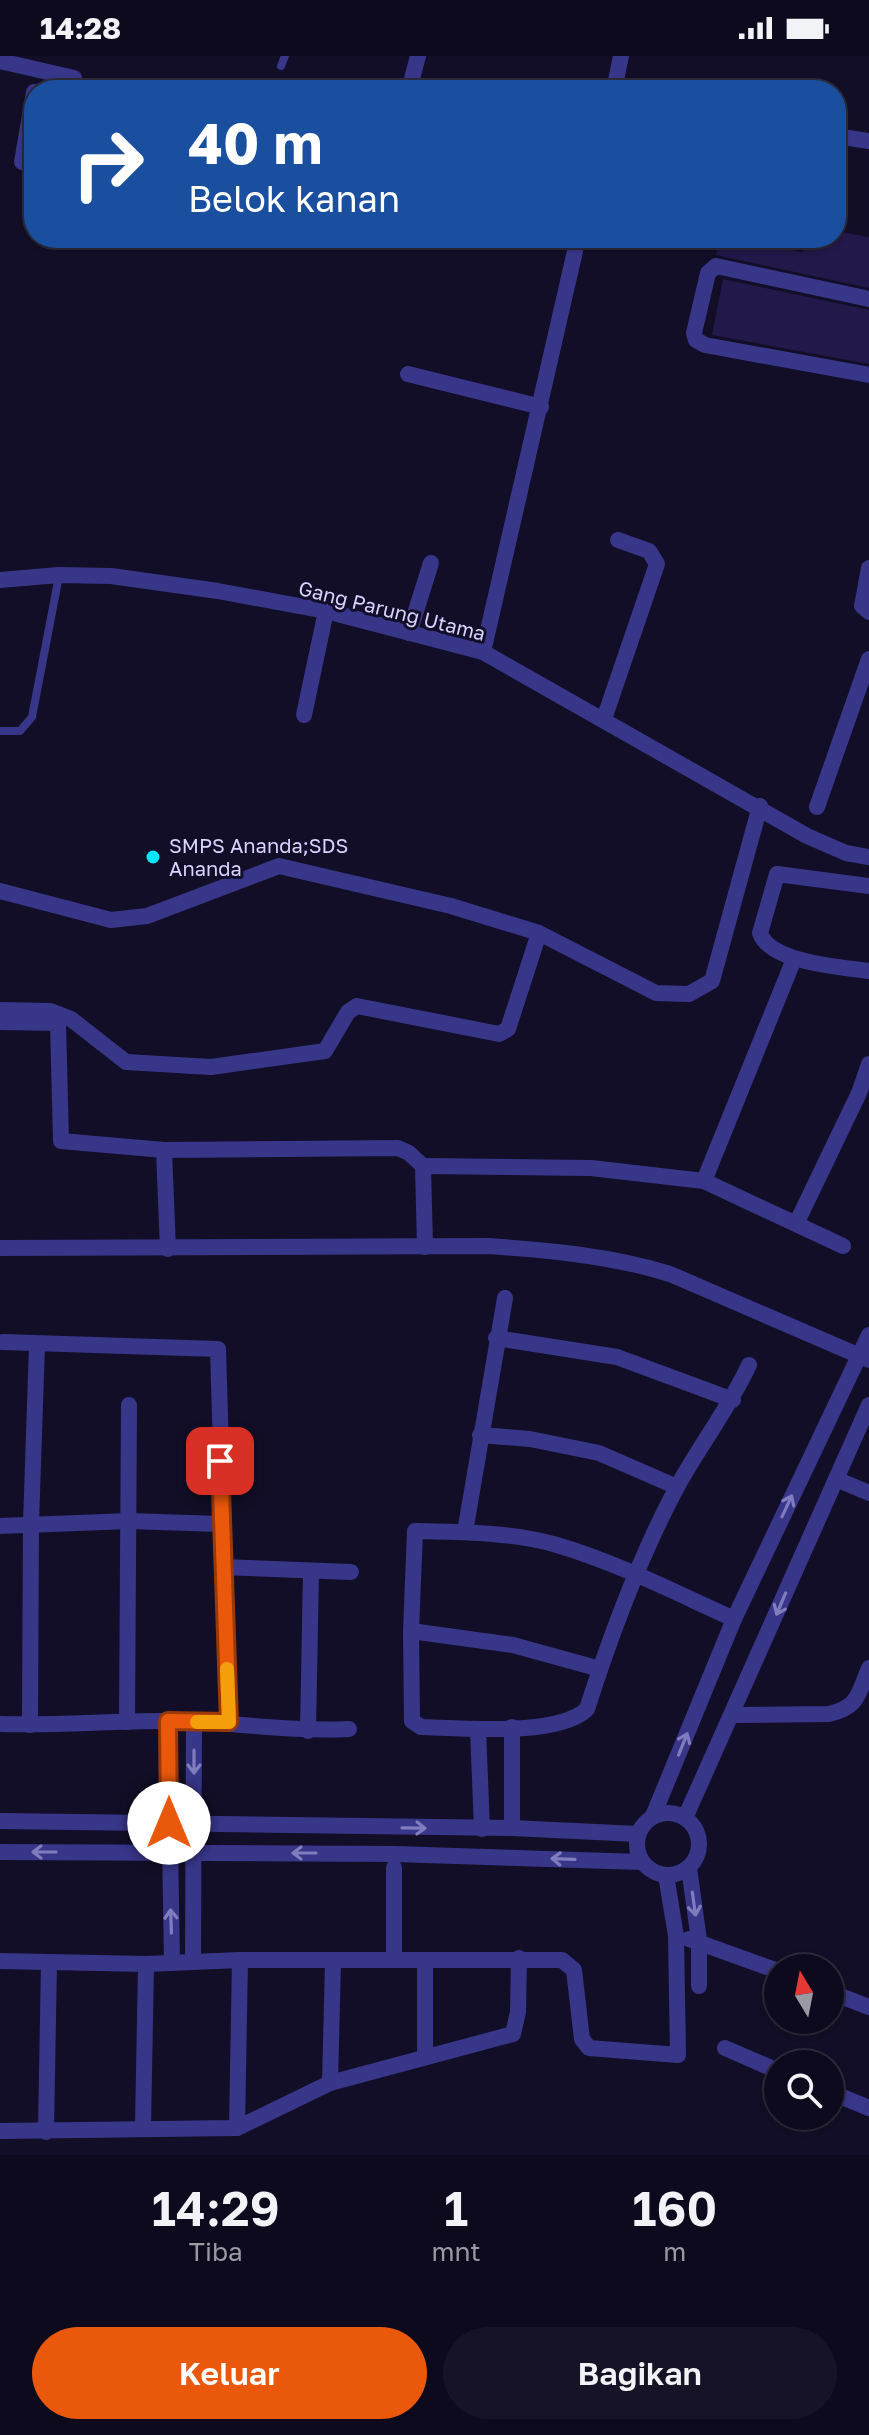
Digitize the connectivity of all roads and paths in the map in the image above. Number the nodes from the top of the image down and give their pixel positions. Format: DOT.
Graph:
graph roads {
  1 [pos="285,56"];
  2 [pos="418,56"];
  3 [pos="621,56"];
  4 [pos="0,61"];
  5 [pos="281,66"];
  6 [pos="39,71"];
  7 [pos="74,78"];
  8 [pos="37,80"];
  9 [pos="412,80"];
  10 [pos="616,80"];
  11 [pos="846,138"];
  12 [pos="869,141"];
  13 [pos="24,150"];
  14 [pos="22,162"];
  15 [pos="576,248"];
  16 [pos="869,299"];
  17 [pos="408,374"];
  18 [pos="869,375"];
  19 [pos="541,407"];
  20 [pos="618,540"];
  21 [pos="431,563"];
  22 [pos="869,568"];
  23 [pos="59,575"];
  24 [pos="0,580"];
  25 [pos="326,611"];
  26 [pos="869,612"];
  27 [pos="409,633"];
  28 [pos="483,652"];
  29 [pos="869,659"];
  30 [pos="304,715"];
  31 [pos="604,719"];
  32 [pos="0,731"];
  33 [pos="760,806"];
  34 [pos="817,807"];
  35 [pos="869,857"];
  36 [pos="869,886"];
  37 [pos="0,891"];
  38 [pos="539,933"];
  39 [pos="794,959"];
  40 [pos="869,971"];
  41 [pos="0,1010"];
  42 [pos="0,1022"];
  43 [pos="869,1064"];
  44 [pos="864,1095"];
  45 [pos="164,1150"];
  46 [pos="423,1166"];
  47 [pos="704,1181"];
  48 [pos="797,1222"];
  49 [pos="843,1246"];
  50 [pos="425,1247"];
  51 [pos="0,1248"];
  52 [pos="168,1249"];
  53 [pos="505,1298"];
  54 [pos="869,1335"];
  55 [pos="496,1338"];
  56 [pos="3,1342"];
  57 [pos="37,1345"];
  58 [pos="864,1357"];
  59 [pos="749,1365"];
  60 [pos="733,1400"];
  61 [pos="129,1405"];
  62 [pos="869,1405"];
  63 [pos="480,1435"];
  64 [pos="836,1479"];
  65 [pos="677,1487"];
  66 [pos="869,1493"];
  67 [pos="129,1521"];
  68 [pos="31,1523"];
  69 [pos="220,1524"];
  70 [pos="0,1526"];
  71 [pos="465,1532"];
  72 [pos="222,1567"];
  73 [pos="311,1572"];
  74 [pos="351,1572"];
  75 [pos="637,1575"];
  76 [pos="734,1619"];
  77 [pos="411,1631"];
  78 [pos="869,1668"];
  79 [pos="600,1669"];
  80 [pos="733,1715"];
  81 [pos="168,1721"];
  82 [pos="127,1722"];
  83 [pos="194,1722"];
  84 [pos="229,1722"];
  85 [pos="1,1724"];
  86 [pos="30,1725"];
  87 [pos="512,1727"];
  88 [pos="349,1729"];
  89 [pos="478,1729"];
  90 [pos="308,1731"];
  91 [pos="653,1816"];
  92 [pos="685,1818"];
  93 [pos="0,1821"];
  94 [pos="169,1823"];
  95 [pos="193,1823"];
  96 [pos="512,1828"];
  97 [pos="482,1829"];
  98 [pos="638,1834"];
  99 [pos="0,1852"];
  100 [pos="169,1852"];
  101 [pos="193,1853"];
  102 [pos="641,1862"];
  103 [pos="394,1868"];
  104 [pos="689,1868"];
  105 [pos="666,1875"];
  106 [pos="676,1936"];
  107 [pos="699,1940"];
  108 [pos="519,1958"];
  109 [pos="394,1959"];
  110 [pos="240,1960"];
  111 [pos="425,1960"];
  112 [pos="0,1961"];
  113 [pos="193,1961"];
  114 [pos="49,1962"];
  115 [pos="333,1962"];
  116 [pos="172,1963"];
  117 [pos="146,1964"];
  118 [pos="764,1966"];
  119 [pos="699,1986"];
  120 [pos="844,1997"];
  121 [pos="869,2007"];
  122 [pos="725,2048"];
  123 [pos="425,2057"];
  124 [pos="764,2065"];
  125 [pos="330,2083"];
  126 [pos="844,2098"];
  127 [pos="869,2108"];
  128 [pos="143,2127"];
  129 [pos="237,2128"];
  130 [pos="0,2131"];
  131 [pos="46,2132"];
  1 -- 5 [label="lane"];
  2 -- 9 [label="street"];
  3 -- 10 [label="street"];
  4 -- 6 [label="street"];
  6 -- 7 [label="street"];
  6 -- 8 [label="street"];
  11 -- 12 [label="street"];
  13 -- 14 [label="street"];
  15 -- 19 [label="street"];
  16 -- 18 [label="street"];
  17 -- 19 [label="street"];
  19 -- 28 [label="street"];
  20 -- 31 [label="street"];
  21 -- 27 [label="street"];
  22 -- 26 [label="street"];
  23 -- 24 [label="street, Gang Parung Utama"];
  23 -- 25 [label="street, Gang Parung Utama"];
  23 -- 32 [label="lane"];
  25 -- 27 [label="street, Gang Parung Utama"];
  25 -- 30 [label="street"];
  27 -- 28 [label="street, Gang Parung Utama"];
  28 -- 31 [label="street, Gang Parung Utama"];
  29 -- 34 [label="street"];
  31 -- 33 [label="street, Gang Parung Utama"];
  33 -- 35 [label="street, Gang Parung Utama"];
  33 -- 38 [label="street"];
  36 -- 39 [label="street"];
  37 -- 38 [label="street"];
  38 -- 41 [label="street"];
  39 -- 40 [label="street"];
  39 -- 47 [label="street"];
  42 -- 45 [label="street"];
  43 -- 44 [label="street"];
  44 -- 48 [label="street"];
  45 -- 46 [label="street"];
  45 -- 52 [label="street"];
  46 -- 47 [label="street"];
  46 -- 50 [label="street"];
  47 -- 48 [label="street"];
  48 -- 49 [label="street"];
  50 -- 52 [label="street"];
  50 -- 58 [label="street"];
  51 -- 52 [label="street"];
  53 -- 55 [label="street"];
  54 -- 58 [label="street"];
  55 -- 60 [label="street"];
  55 -- 63 [label="street"];
  56 -- 57 [label="street"];
  57 -- 68 [label="street"];
  57 -- 69 [label="street"];
  76 -- 58 [label="street, one-way"];
  59 -- 60 [label="street"];
  60 -- 65 [label="street"];
  61 -- 67 [label="street"];
  62 -- 64 [label="street"];
  63 -- 65 [label="street"];
  63 -- 71 [label="street"];
  64 -- 66 [label="street"];
  64 -- 80 [label="street, one-way"];
  65 -- 75 [label="street"];
  67 -- 68 [label="street"];
  67 -- 69 [label="street"];
  67 -- 82 [label="street"];
  68 -- 70 [label="street"];
  68 -- 86 [label="street"];
  69 -- 72 [label="street"];
  71 -- 75 [label="street"];
  71 -- 77 [label="street"];
  72 -- 73 [label="street"];
  72 -- 84 [label="street"];
  73 -- 74 [label="street"];
  73 -- 90 [label="street"];
  75 -- 76 [label="street"];
  75 -- 79 [label="street"];
  91 -- 76 [label="street, one-way"];
  77 -- 79 [label="street"];
  77 -- 89 [label="street"];
  78 -- 80 [label="street"];
  79 -- 87 [label="street"];
  80 -- 92 [label="street"];
  81 -- 82 [label="street"];
  81 -- 83 [label="street"];
  81 -- 94 [label="street"];
  82 -- 86 [label="street"];
  83 -- 84 [label="street"];
  83 -- 95 [label="street, one-way"];
  84 -- 90 [label="street"];
  85 -- 86 [label="street"];
  87 -- 89 [label="street"];
  87 -- 96 [label="street"];
  88 -- 90 [label="street"];
  89 -- 97 [label="street"];
  91 -- 92 [label="street"];
  91 -- 98 [label="street"];
  92 -- 104 [label="street"];
  93 -- 94 [label="street"];
  94 -- 95 [label="street"];
  94 -- 100 [label="street"];
  95 -- 97 [label="street, one-way"];
  95 -- 101 [label="street"];
  96 -- 97 [label="street"];
  96 -- 98 [label="street"];
  98 -- 102 [label="street"];
  100 -- 99 [label="street, one-way"];
  100 -- 101 [label="street"];
  116 -- 100 [label="street, one-way"];
  102 -- 101 [label="street, one-way"];
  101 -- 113 [label="street"];
  102 -- 105 [label="street"];
  103 -- 109 [label="street"];
  104 -- 105 [label="street"];
  104 -- 107 [label="street, one-way"];
  105 -- 106 [label="street"];
  106 -- 107 [label="street"];
  106 -- 108 [label="street"];
  107 -- 118 [label="street"];
  107 -- 119 [label="street"];
  108 -- 111 [label="street"];
  108 -- 123 [label="street"];
  109 -- 111 [label="street"];
  109 -- 115 [label="street"];
  110 -- 113 [label="street"];
  110 -- 115 [label="street"];
  110 -- 129 [label="street"];
  111 -- 123 [label="street"];
  112 -- 114 [label="street"];
  113 -- 116 [label="street"];
  114 -- 117 [label="street"];
  114 -- 131 [label="street"];
  115 -- 125 [label="street"];
  116 -- 117 [label="street"];
  117 -- 128 [label="street"];
  120 -- 121 [label="street"];
  122 -- 124 [label="street"];
  123 -- 125 [label="street"];
  125 -- 129 [label="street"];
  126 -- 127 [label="street"];
  128 -- 129 [label="street"];
  128 -- 131 [label="street"];
  130 -- 131 [label="street"];
}
